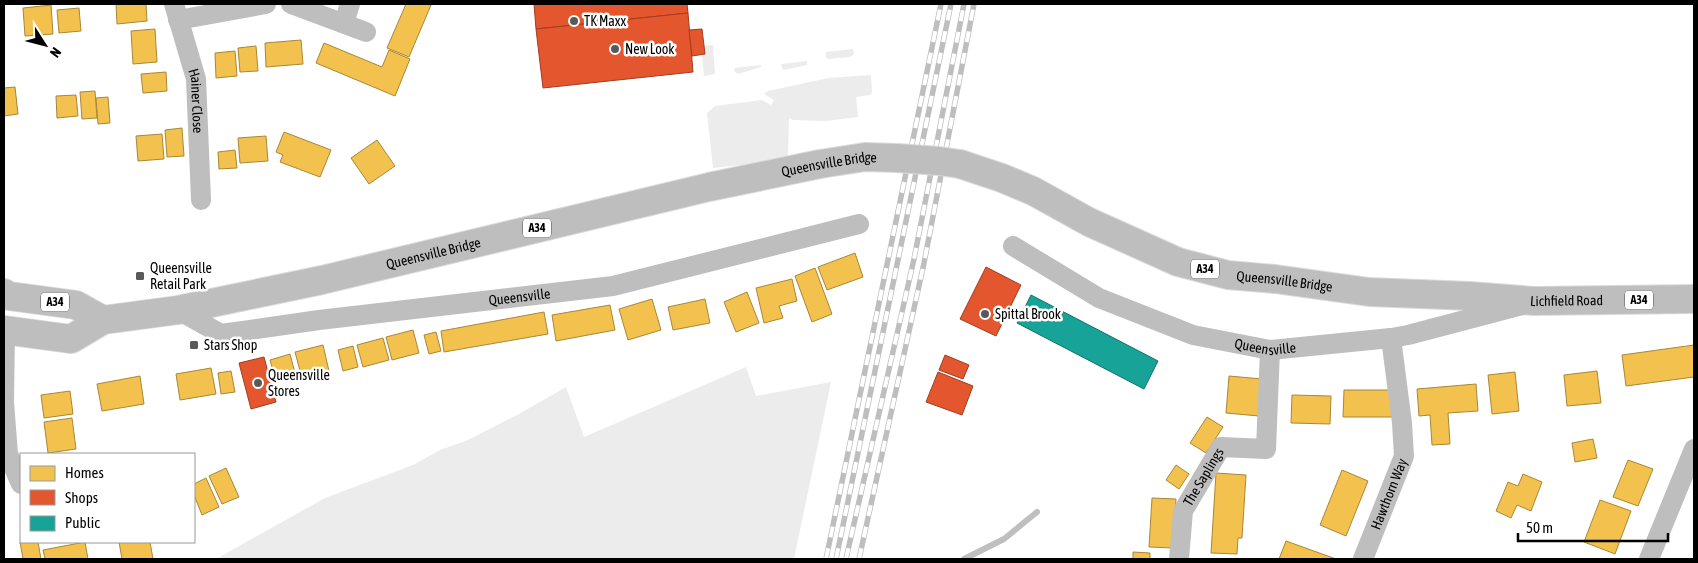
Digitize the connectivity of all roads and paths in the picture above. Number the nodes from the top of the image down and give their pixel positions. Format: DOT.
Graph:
graph roads {
  1 [pos="266,4"];
  2 [pos="291,4"];
  3 [pos="350,4"];
  4 [pos="176,12"];
  5 [pos="344,23"];
  6 [pos="366,32"];
  7 [pos="201,200"];
  8 [pos="859,224"];
  9 [pos="1013,246"];
  10 [pos="4,293"];
  11 [pos="1470,296"];
  12 [pos="1694,299"];
  13 [pos="1534,302"];
  14 [pos="178,310"];
  15 [pos="103,320"];
  16 [pos="4,330"];
  17 [pos="1391,338"];
  18 [pos="1270,350"];
  19 [pos="4,402"];
  20 [pos="1694,449"];
  21 [pos="20,482"];
  22 [pos="1179,559"];
  23 [pos="1363,559"];
  24 [pos="1649,559"];
  1 -- 4 [label="street"];
  2 -- 5 [label="street"];
  3 -- 5 [label="street"];
  4 -- 7 [label="street, Hainer Close"];
  5 -- 6 [label="street"];
  8 -- 14 [label="street, Queensville"];
  9 -- 18 [label="street, Queensville"];
  10 -- 15 [label="highway, A34"];
  11 -- 13 [label="highway, Lichfield Road / A34"];
  11 -- 14 [label="highway, Queensville Bridge / A34, bridge"];
  12 -- 13 [label="highway, Lichfield Road / A34"];
  13 -- 17 [label="street, Queensville"];
  14 -- 15 [label="highway, A34"];
  15 -- 16 [label="highway, A34"];
  16 -- 19 [label="street"];
  17 -- 18 [label="street, Queensville"];
  17 -- 23 [label="street, Hawthorn Way"];
  18 -- 22 [label="street, The Saplings"];
  19 -- 21 [label="street"];
  20 -- 24 [label="street"];
}
